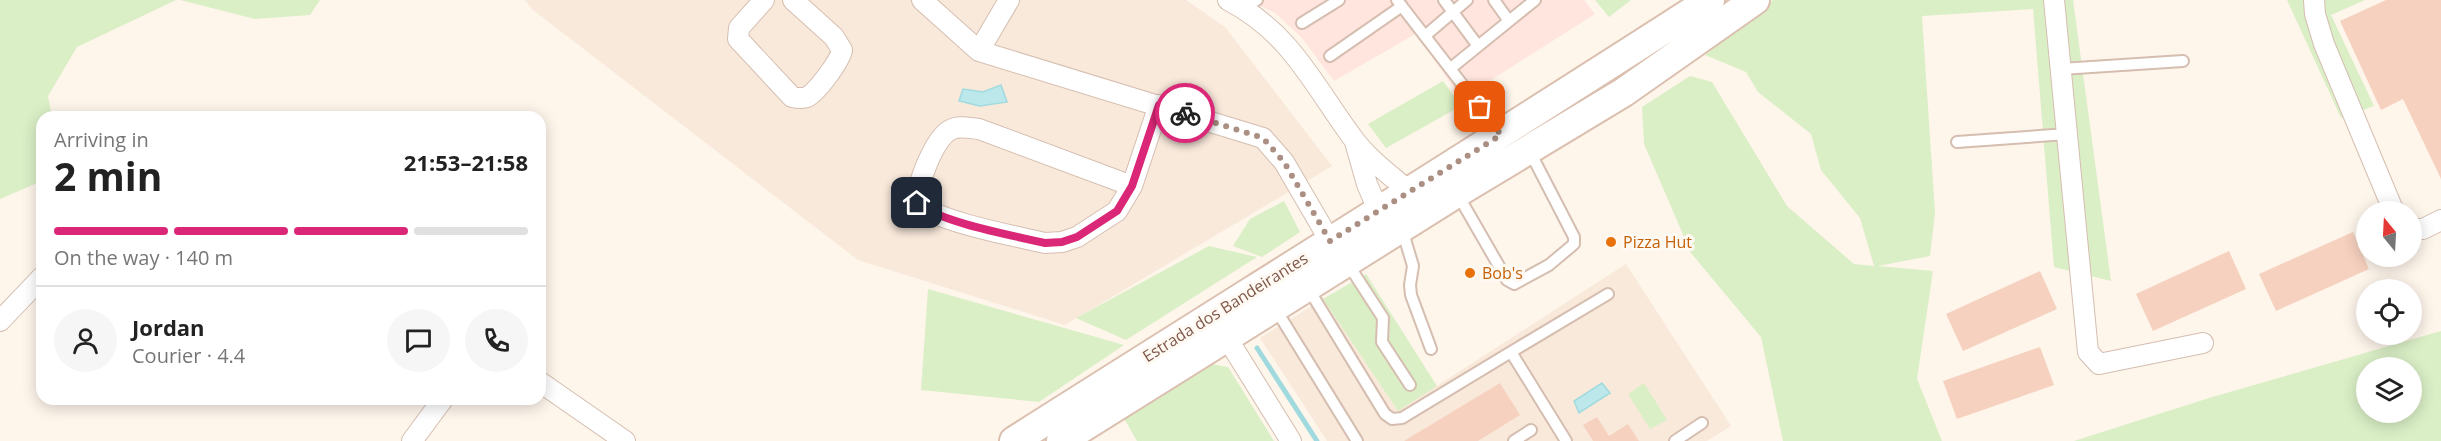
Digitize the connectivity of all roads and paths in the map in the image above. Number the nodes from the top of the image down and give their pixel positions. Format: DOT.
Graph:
graph roads {
  1 [pos="764,0"];
  2 [pos="794,0"];
  3 [pos="922,0"];
  4 [pos="1010,0"];
  5 [pos="1339,0"];
  6 [pos="1444,0"];
  7 [pos="1467,0"];
  8 [pos="1494,0"];
  9 [pos="1535,0"];
  10 [pos="1710,0"];
  11 [pos="1755,0"];
  12 [pos="2054,0"];
  13 [pos="2314,0"];
  14 [pos="1242,3"];
  15 [pos="1400,3"];
  16 [pos="1454,12"];
  17 [pos="1509,21"];
  18 [pos="1302,23"];
  19 [pos="1426,35"];
  20 [pos="1478,46"];
  21 [pos="979,51"];
  22 [pos="1330,57"];
  23 [pos="2183,61"];
  24 [pos="1451,68"];
  25 [pos="2061,69"];
  26 [pos="1159,105"];
  27 [pos="2067,134"];
  28 [pos="1501,135"];
  29 [pos="1354,139"];
  30 [pos="1957,142"];
  31 [pos="1529,150"];
  32 [pos="1132,186"];
  33 [pos="1409,191"];
  34 [pos="1457,193"];
  35 [pos="2389,201"];
  36 [pos="1378,210"];
  37 [pos="2441,220"];
  38 [pos="1401,229"];
  39 [pos="2422,229"];
  40 [pos="1330,241"];
  41 [pos="1348,263"];
  42 [pos="36,283"];
  43 [pos="1308,288"];
  44 [pos="1608,294"];
  45 [pos="1275,308"];
  46 [pos="0,321"];
  47 [pos="1227,338"];
  48 [pos="2203,343"];
  49 [pos="1431,349"];
  50 [pos="1511,352"];
  51 [pos="546,385"];
  52 [pos="1410,385"];
  53 [pos="439,405"];
  54 [pos="1702,423"];
  55 [pos="1532,430"];
  56 [pos="412,441"];
  57 [pos="625,441"];
  58 [pos="1014,441"];
  59 [pos="1061,441"];
  60 [pos="1291,441"];
  61 [pos="1357,441"];
  62 [pos="1514,441"];
  63 [pos="1566,441"];
  64 [pos="1675,441"];
  1 -- 2 [label="street"];
  3 -- 21 [label="street"];
  4 -- 21 [label="street"];
  5 -- 18 [label="lane"];
  6 -- 16 [label="lane"];
  7 -- 16 [label="lane"];
  8 -- 17 [label="lane"];
  9 -- 17 [label="lane"];
  10 -- 28 [label="main road, Estrada dos Bandeirantes"];
  11 -- 31 [label="main road, Estrada dos Bandeirantes"];
  12 -- 25 [label="street"];
  13 -- 35 [label="street"];
  14 -- 29 [label="street"];
  15 -- 19 [label="lane"];
  15 -- 22 [label="lane"];
  16 -- 19 [label="lane"];
  16 -- 20 [label="lane"];
  17 -- 20 [label="lane"];
  19 -- 24 [label="lane"];
  20 -- 24 [label="lane"];
  21 -- 26 [label="street"];
  23 -- 25 [label="lane"];
  24 -- 28 [label="lane"];
  25 -- 27 [label="street"];
  26 -- 32 [label="street"];
  26 -- 40 [label="street"];
  27 -- 30 [label="lane"];
  27 -- 48 [label="street"];
  28 -- 33 [label="main road, Estrada dos Bandeirantes"];
  29 -- 33 [label="street"];
  29 -- 36 [label="street"];
  31 -- 34 [label="main road, Estrada dos Bandeirantes"];
  31 -- 34 [label="lane"];
  32 -- 32 [label="street"];
  33 -- 36 [label="main road, Estrada dos Bandeirantes"];
  34 -- 38 [label="main road, Estrada dos Bandeirantes"];
  36 -- 40 [label="main road, Estrada dos Bandeirantes"];
  37 -- 39 [label="street"];
  38 -- 41 [label="main road, Estrada dos Bandeirantes"];
  38 -- 49 [label="lane"];
  40 -- 58 [label="main road, Estrada dos Bandeirantes"];
  41 -- 43 [label="main road, Estrada dos Bandeirantes"];
  41 -- 52 [label="lane"];
  42 -- 46 [label="street"];
  43 -- 45 [label="main road, Estrada dos Bandeirantes"];
  43 -- 50 [label="lane"];
  44 -- 50 [label="lane"];
  45 -- 47 [label="main road, Estrada dos Bandeirantes"];
  45 -- 61 [label="lane"];
  47 -- 59 [label="main road, Estrada dos Bandeirantes"];
  47 -- 60 [label="street"];
  50 -- 63 [label="lane"];
  51 -- 57 [label="street"];
  53 -- 56 [label="street"];
  54 -- 64 [label="lane"];
  55 -- 62 [label="lane"];
}
